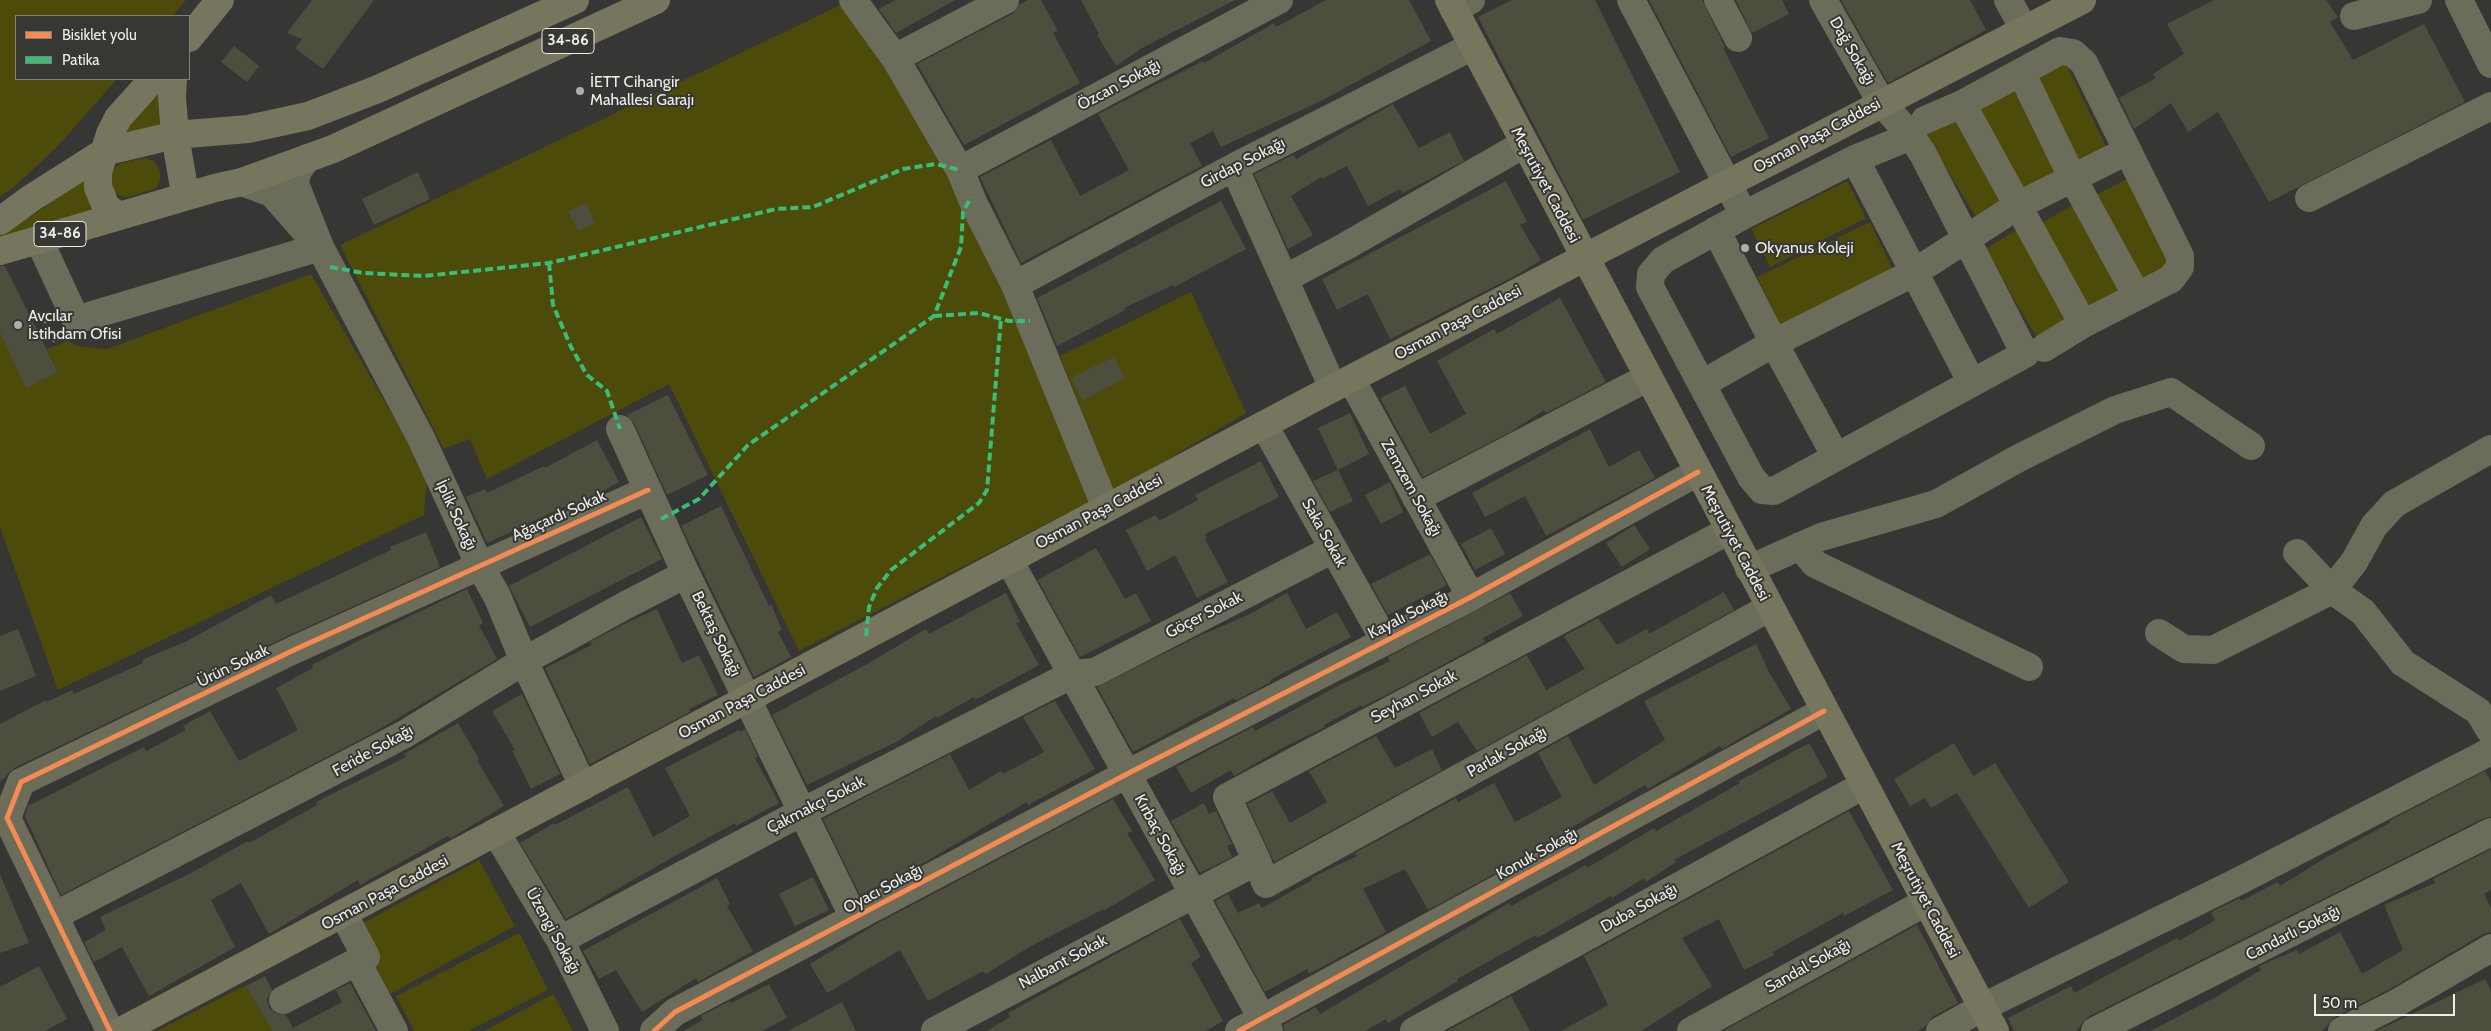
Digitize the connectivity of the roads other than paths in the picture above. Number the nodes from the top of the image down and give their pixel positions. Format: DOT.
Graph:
graph roads {
  1 [pos="220,0"];
  2 [pos="575,0"];
  3 [pos="656,0"];
  4 [pos="853,0"];
  5 [pos="1005,0"];
  6 [pos="1279,0"];
  7 [pos="1631,0"];
  8 [pos="1718,0"];
  9 [pos="1822,0"];
  10 [pos="2008,0"];
  11 [pos="2082,0"];
  12 [pos="2418,0"];
  13 [pos="2459,0"];
  14 [pos="1458,3"];
  15 [pos="2354,16"];
  16 [pos="2024,29"];
  17 [pos="190,37"];
  18 [pos="1738,38"];
  19 [pos="1473,46"];
  20 [pos="894,58"];
  21 [pos="2491,64"];
  22 [pos="2021,72"];
  23 [pos="152,80"];
  24 [pos="173,80"];
  25 [pos="1881,102"];
  26 [pos="1962,104"];
  27 [pos="2491,106"];
  28 [pos="1918,128"];
  29 [pos="175,135"];
  30 [pos="1524,144"];
  31 [pos="2127,151"];
  32 [pos="104,152"];
  33 [pos="307,158"];
  34 [pos="1855,159"];
  35 [pos="1234,167"];
  36 [pos="960,170"];
  37 [pos="2072,178"];
  38 [pos="242,182"];
  39 [pos="1726,184"];
  40 [pos="180,198"];
  41 [pos="2309,198"];
  42 [pos="2017,206"];
  43 [pos="119,216"];
  44 [pos="1744,216"];
  45 [pos="0,221"];
  46 [pos="1716,230"];
  47 [pos="39,240"];
  48 [pos="1966,241"];
  49 [pos="320,247"];
  50 [pos="0,251"];
  51 [pos="1583,257"];
  52 [pos="1915,272"];
  53 [pos="1284,279"];
  54 [pos="1015,285"];
  55 [pos="2138,296"];
  56 [pos="2083,324"];
  57 [pos="1774,343"];
  58 [pos="2044,348"];
  59 [pos="1647,378"];
  60 [pos="1972,382"];
  61 [pos="1342,384"];
  62 [pos="1702,384"];
  63 [pos="1264,425"];
  64 [pos="620,429"];
  65 [pos="2250,446"];
  66 [pos="2491,449"];
  67 [pos="1836,457"];
  68 [pos="1698,472"];
  69 [pos="648,490"];
  70 [pos="1416,498"];
  71 [pos="1106,508"];
  72 [pos="1728,531"];
  73 [pos="1800,546"];
  74 [pos="1333,549"];
  75 [pos="2297,552"];
  76 [pos="1009,560"];
  77 [pos="480,566"];
  78 [pos="1749,569"];
  79 [pos="686,574"];
  80 [pos="2332,590"];
  81 [pos="1471,598"];
  82 [pos="1769,608"];
  83 [pos="2159,633"];
  84 [pos="1384,641"];
  85 [pos="524,661"];
  86 [pos="2029,667"];
  87 [pos="1073,674"];
  88 [pos="747,699"];
  89 [pos="1824,711"];
  90 [pos="2491,732"];
  91 [pos="2491,751"];
  92 [pos="1127,774"];
  93 [pos="1864,785"];
  94 [pos="583,786"];
  95 [pos="802,812"];
  96 [pos="496,832"];
  97 [pos="2491,832"];
  98 [pos="1257,862"];
  99 [pos="1192,894"];
  100 [pos="1926,902"];
  101 [pos="344,915"];
  102 [pos="54,916"];
  103 [pos="854,918"];
  104 [pos="560,940"];
  105 [pos="2491,948"];
  106 [pos="357,962"];
  107 [pos="282,1000"];
  108 [pos="1983,1007"];
  109 [pos="1256,1027"];
  110 [pos="110,1031"];
  111 [pos="121,1031"];
  112 [pos="394,1031"];
  113 [pos="605,1031"];
  114 [pos="654,1031"];
  115 [pos="934,1031"];
  116 [pos="1414,1031"];
  117 [pos="1691,1031"];
  118 [pos="1940,1031"];
  119 [pos="1996,1031"];
  120 [pos="2095,1031"];
  121 [pos="2342,1031"];
  1 -- 17 [label="main road"];
  2 -- 29 [label="main road"];
  3 -- 33 [label="main road, 34-86"];
  4 -- 20 [label="street"];
  5 -- 20 [label="street"];
  6 -- 36 [label="street, Özcan Sokağı"];
  7 -- 39 [label="street"];
  8 -- 18 [label="street"];
  9 -- 25 [label="street, Dağ Sokağı"];
  10 -- 16 [label="street"];
  11 -- 16 [label="main road, Osman Paşa Caddesi"];
  12 -- 15 [label="street"];
  13 -- 21 [label="street"];
  14 -- 19 [label="main road, Meşrutiyet Caddesi"];
  16 -- 25 [label="main road, Osman Paşa Caddesi"];
  19 -- 30 [label="main road, Meşrutiyet Caddesi"];
  19 -- 35 [label="street, Girdap Sokağı"];
  20 -- 36 [label="street"];
  22 -- 26 [label="street"];
  22 -- 31 [label="street"];
  22 -- 37 [label="street"];
  23 -- 32 [label="main road"];
  24 -- 29 [label="main road"];
  25 -- 28 [label="street, Dağ Sokağı"];
  25 -- 39 [label="main road, Osman Paşa Caddesi"];
  26 -- 28 [label="street"];
  26 -- 42 [label="street"];
  27 -- 41 [label="street"];
  28 -- 34 [label="street"];
  28 -- 48 [label="street, Dağ Sokağı"];
  29 -- 32 [label="main road"];
  29 -- 40 [label="main road"];
  30 -- 51 [label="main road, Meşrutiyet Caddesi"];
  30 -- 53 [label="street"];
  31 -- 37 [label="street"];
  31 -- 55 [label="street"];
  32 -- 43 [label="main road"];
  32 -- 45 [label="main road"];
  33 -- 38 [label="main road, 34-86"];
  33 -- 49 [label="street, İplik Sokağı"];
  34 -- 44 [label="street"];
  34 -- 52 [label="street"];
  35 -- 53 [label="street, Zemzem Sokağı"];
  35 -- 54 [label="street, Girdap Sokağı"];
  36 -- 54 [label="street"];
  37 -- 42 [label="street"];
  37 -- 55 [label="street"];
  38 -- 40 [label="main road, 34-86"];
  38 -- 49 [label="street, İplik Sokağı"];
  39 -- 44 [label="street"];
  39 -- 51 [label="main road, Osman Paşa Caddesi"];
  40 -- 43 [label="main road, 34-86"];
  42 -- 48 [label="street"];
  42 -- 56 [label="street"];
  43 -- 47 [label="main road, 34-86"];
  44 -- 46 [label="street"];
  46 -- 57 [label="street"];
  46 -- 62 [label="street"];
  47 -- 49 [label="street"];
  47 -- 50 [label="main road, 34-86"];
  48 -- 52 [label="street"];
  48 -- 60 [label="street, Dağ Sokağı"];
  49 -- 77 [label="street, İplik Sokağı"];
  51 -- 59 [label="main road, Meşrutiyet Caddesi"];
  51 -- 61 [label="main road, Osman Paşa Caddesi"];
  52 -- 57 [label="street"];
  52 -- 60 [label="street"];
  53 -- 61 [label="street, Zemzem Sokağı"];
  54 -- 71 [label="street"];
  55 -- 56 [label="street"];
  56 -- 58 [label="street"];
  57 -- 62 [label="street"];
  57 -- 67 [label="street"];
  59 -- 68 [label="main road, Meşrutiyet Caddesi"];
  59 -- 70 [label="street"];
  60 -- 67 [label="street"];
  61 -- 63 [label="main road, Osman Paşa Caddesi"];
  61 -- 70 [label="street, Zemzem Sokağı"];
  62 -- 67 [label="street"];
  63 -- 71 [label="main road, Osman Paşa Caddesi"];
  63 -- 74 [label="street, Saka Sokak"];
  64 -- 69 [label="street, Bektaş Sokağı"];
  65 -- 73 [label="street"];
  66 -- 80 [label="street"];
  68 -- 72 [label="main road, Meşrutiyet Caddesi"];
  68 -- 81 [label="street, Kayalı Sokağı"];
  69 -- 77 [label="street, Ağaçardı Sokak"];
  69 -- 79 [label="street, Bektaş Sokağı"];
  70 -- 81 [label="street, Zemzem Sokağı"];
  71 -- 76 [label="main road, Osman Paşa Caddesi"];
  72 -- 78 [label="main road, Meşrutiyet Caddesi"];
  72 -- 98 [label="street, Seyhan Sokak"];
  73 -- 78 [label="street"];
  73 -- 86 [label="street"];
  74 -- 84 [label="street, Saka Sokak"];
  74 -- 87 [label="street, Göçer Sokak"];
  75 -- 80 [label="street"];
  76 -- 87 [label="street, Kırbaç Sokağı"];
  76 -- 88 [label="main road, Osman Paşa Caddesi"];
  77 -- 85 [label="street, İplik Sokağı"];
  77 -- 102 [label="street, Ürün Sokak"];
  78 -- 82 [label="main road, Meşrutiyet Caddesi"];
  79 -- 85 [label="street, Feride Sokağı"];
  79 -- 88 [label="street, Bektaş Sokağı"];
  80 -- 83 [label="street"];
  80 -- 90 [label="street"];
  81 -- 84 [label="street, Kayalı Sokağı"];
  82 -- 89 [label="main road, Meşrutiyet Caddesi"];
  82 -- 98 [label="street, Parlak Sokağı"];
  84 -- 92 [label="street, Kayalı Sokağı"];
  85 -- 94 [label="street, İplik Sokağı"];
  85 -- 102 [label="street, Feride Sokağı"];
  87 -- 92 [label="street, Kırbaç Sokağı"];
  87 -- 95 [label="street, Çakmakçı Sokak"];
  88 -- 94 [label="main road, Osman Paşa Caddesi"];
  88 -- 95 [label="street, Bektaş Sokağı"];
  89 -- 93 [label="main road, Meşrutiyet Caddesi"];
  89 -- 109 [label="street, Konuk Sokağı"];
  91 -- 108 [label="street"];
  92 -- 99 [label="street, Kırbaç Sokağı"];
  92 -- 103 [label="street, Oyacı Sokağı"];
  93 -- 100 [label="main road, Meşrutiyet Caddesi"];
  93 -- 116 [label="street, Duba Sokağı"];
  94 -- 96 [label="main road, Osman Paşa Caddesi"];
  95 -- 103 [label="street, Bektaş Sokağı"];
  95 -- 104 [label="street, Çakmakçı Sokak"];
  96 -- 101 [label="main road, Osman Paşa Caddesi"];
  96 -- 104 [label="street, Üzengi Sokağı"];
  97 -- 120 [label="street, Candarlı Sokağı"];
  98 -- 99 [label="street"];
  99 -- 109 [label="street, Kırbaç Sokağı"];
  99 -- 115 [label="street, Nalbant Sokak"];
  100 -- 108 [label="main road, Meşrutiyet Caddesi"];
  100 -- 117 [label="street, Sandal Sokağı"];
  101 -- 106 [label="street"];
  101 -- 111 [label="main road, Osman Paşa Caddesi"];
  102 -- 110 [label="street, Ürün Sokak"];
  103 -- 114 [label="street, Oyacı Sokağı"];
  104 -- 113 [label="street, Üzengi Sokağı"];
  105 -- 121 [label="street"];
  106 -- 107 [label="street"];
  106 -- 112 [label="street"];
  108 -- 118 [label="street"];
  108 -- 119 [label="main road, Meşrutiyet Caddesi"];
}
